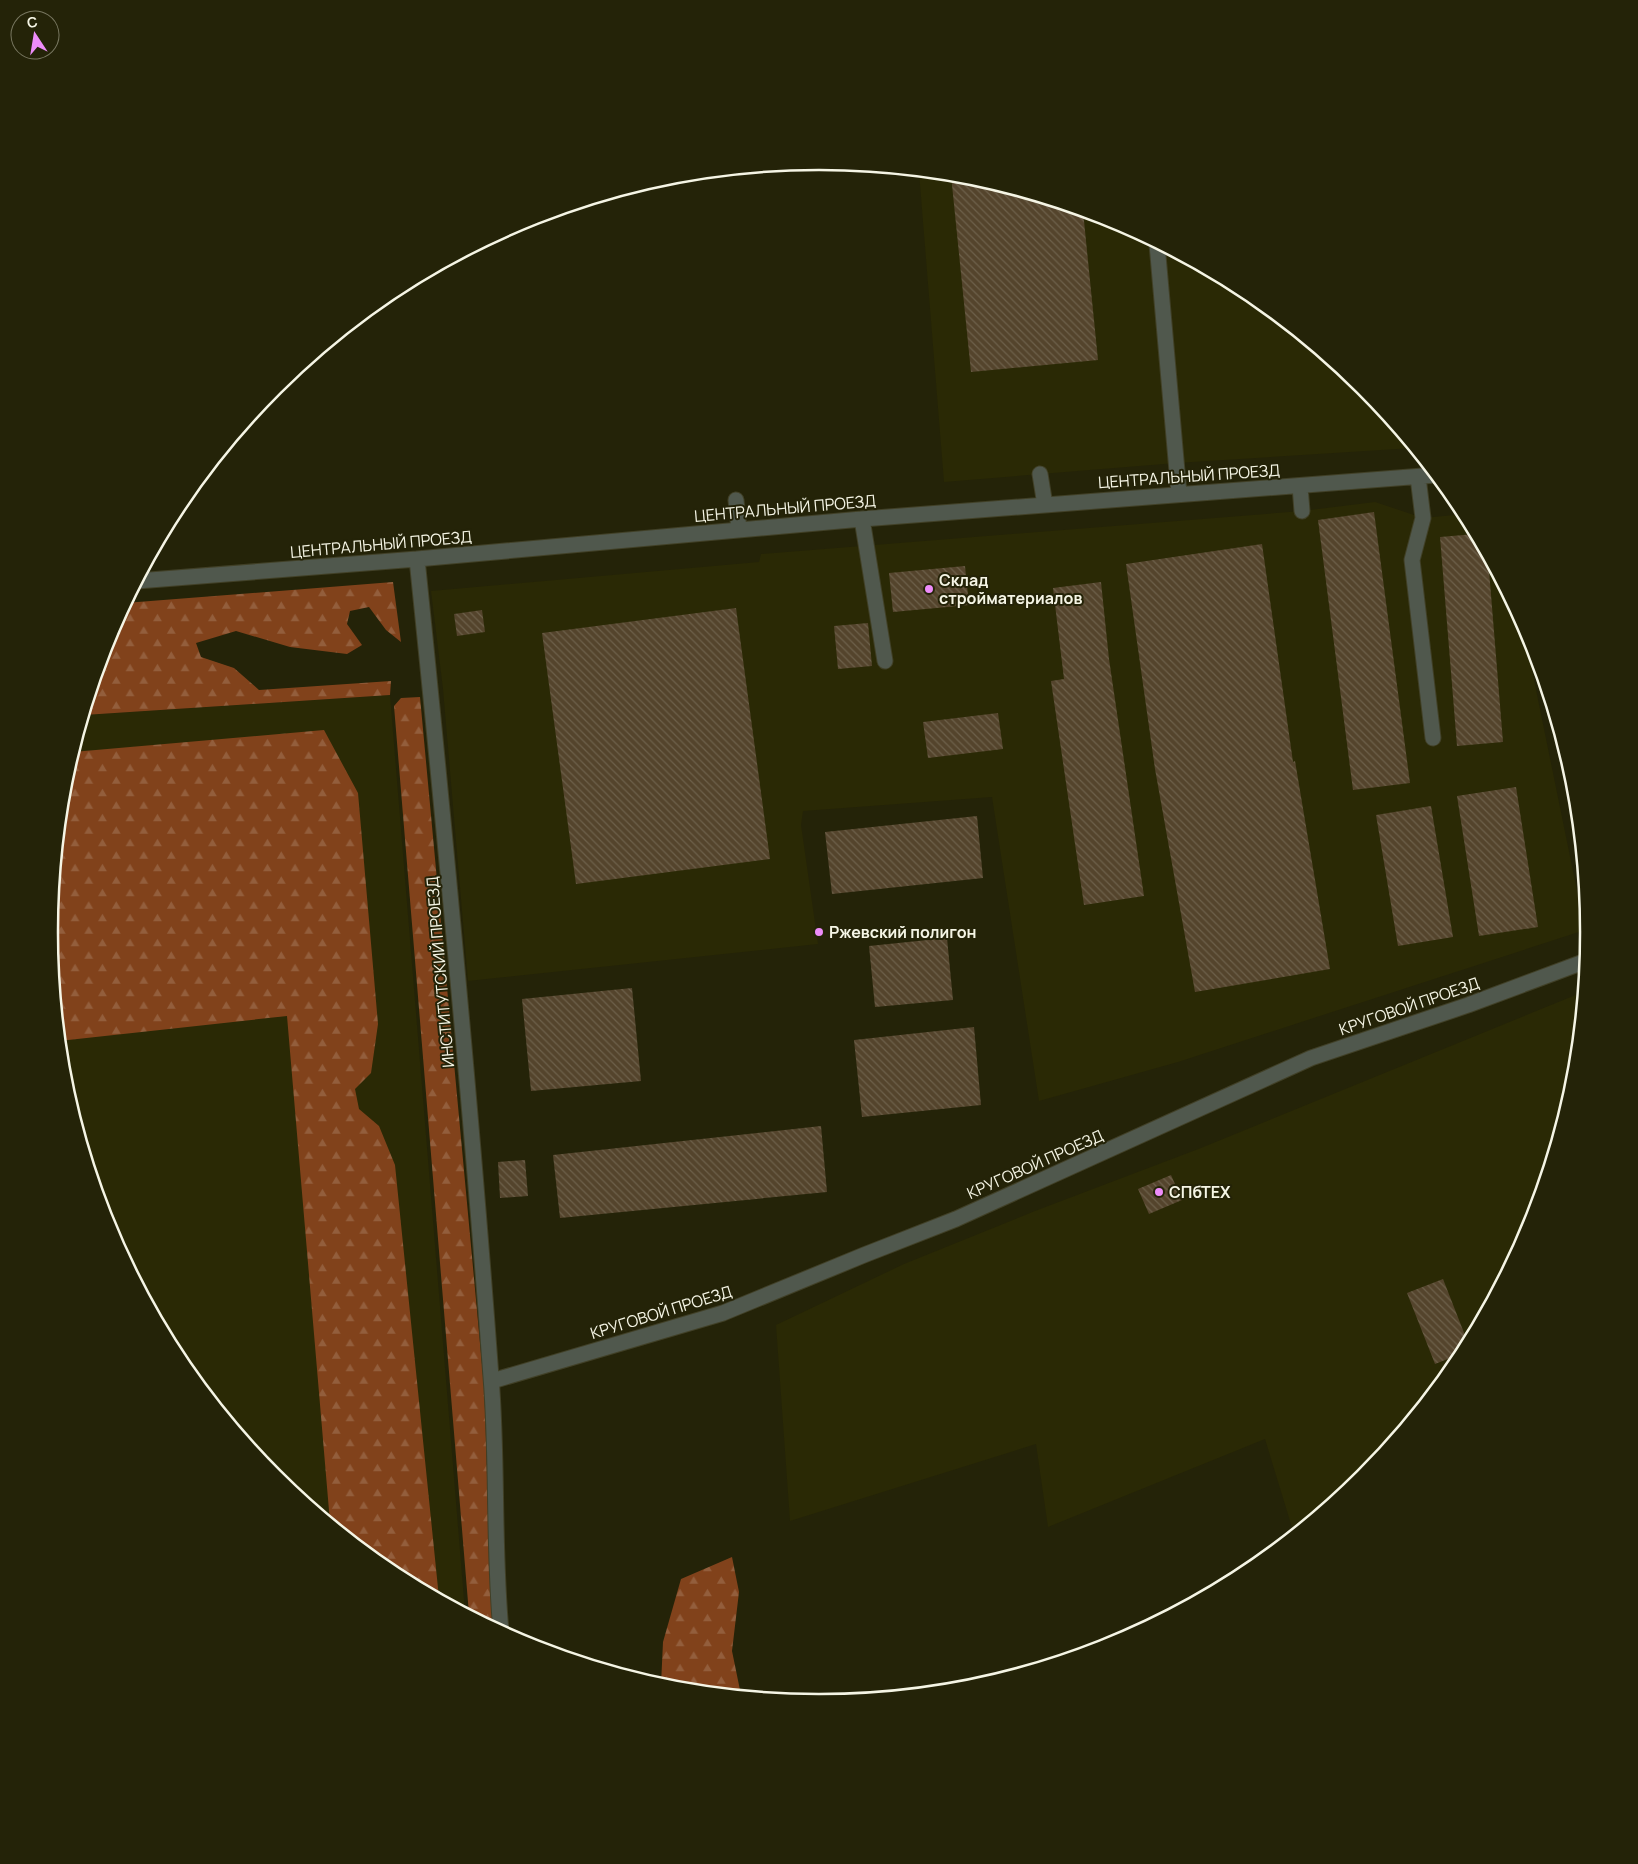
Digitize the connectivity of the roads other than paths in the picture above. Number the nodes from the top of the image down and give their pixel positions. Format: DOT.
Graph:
graph roads {
  1 [pos="1158,250"];
  2 [pos="1040,474"];
  3 [pos="1429,476"];
  4 [pos="1418,477"];
  5 [pos="1300,486"];
  6 [pos="1179,494"];
  7 [pos="736,500"];
  8 [pos="1045,505"];
  9 [pos="1302,511"];
  10 [pos="862,518"];
  11 [pos="739,530"];
  12 [pos="417,559"];
  13 [pos="144,580"];
  14 [pos="885,661"];
  15 [pos="1433,738"];
  16 [pos="1579,963"];
  17 [pos="492,1381"];
  18 [pos="500,1623"];
  1 -- 6 [label="street"];
  2 -- 8 [label="street"];
  3 -- 4 [label="street, ЦЕНТРАЛЬНЫЙ ПРОЕЗД"];
  4 -- 5 [label="street, ЦЕНТРАЛЬНЫЙ ПРОЕЗД"];
  4 -- 15 [label="street"];
  5 -- 6 [label="street, ЦЕНТРАЛЬНЫЙ ПРОЕЗД"];
  5 -- 9 [label="street"];
  6 -- 8 [label="street, ЦЕНТРАЛЬНЫЙ ПРОЕЗД"];
  7 -- 11 [label="street"];
  8 -- 10 [label="street, ЦЕНТРАЛЬНЫЙ ПРОЕЗД"];
  10 -- 11 [label="street, ЦЕНТРАЛЬНЫЙ ПРОЕЗД"];
  10 -- 14 [label="street"];
  11 -- 12 [label="street, ЦЕНТРАЛЬНЫЙ ПРОЕЗД"];
  12 -- 13 [label="street, ЦЕНТРАЛЬНЫЙ ПРОЕЗД"];
  12 -- 17 [label="street, ИНСТИТУТСКИЙ ПРОЕЗД"];
  16 -- 17 [label="street, КРУГОВОЙ ПРОЕЗД"];
  17 -- 18 [label="street, ИНСТИТУТСКИЙ ПРОЕЗД"];
}
